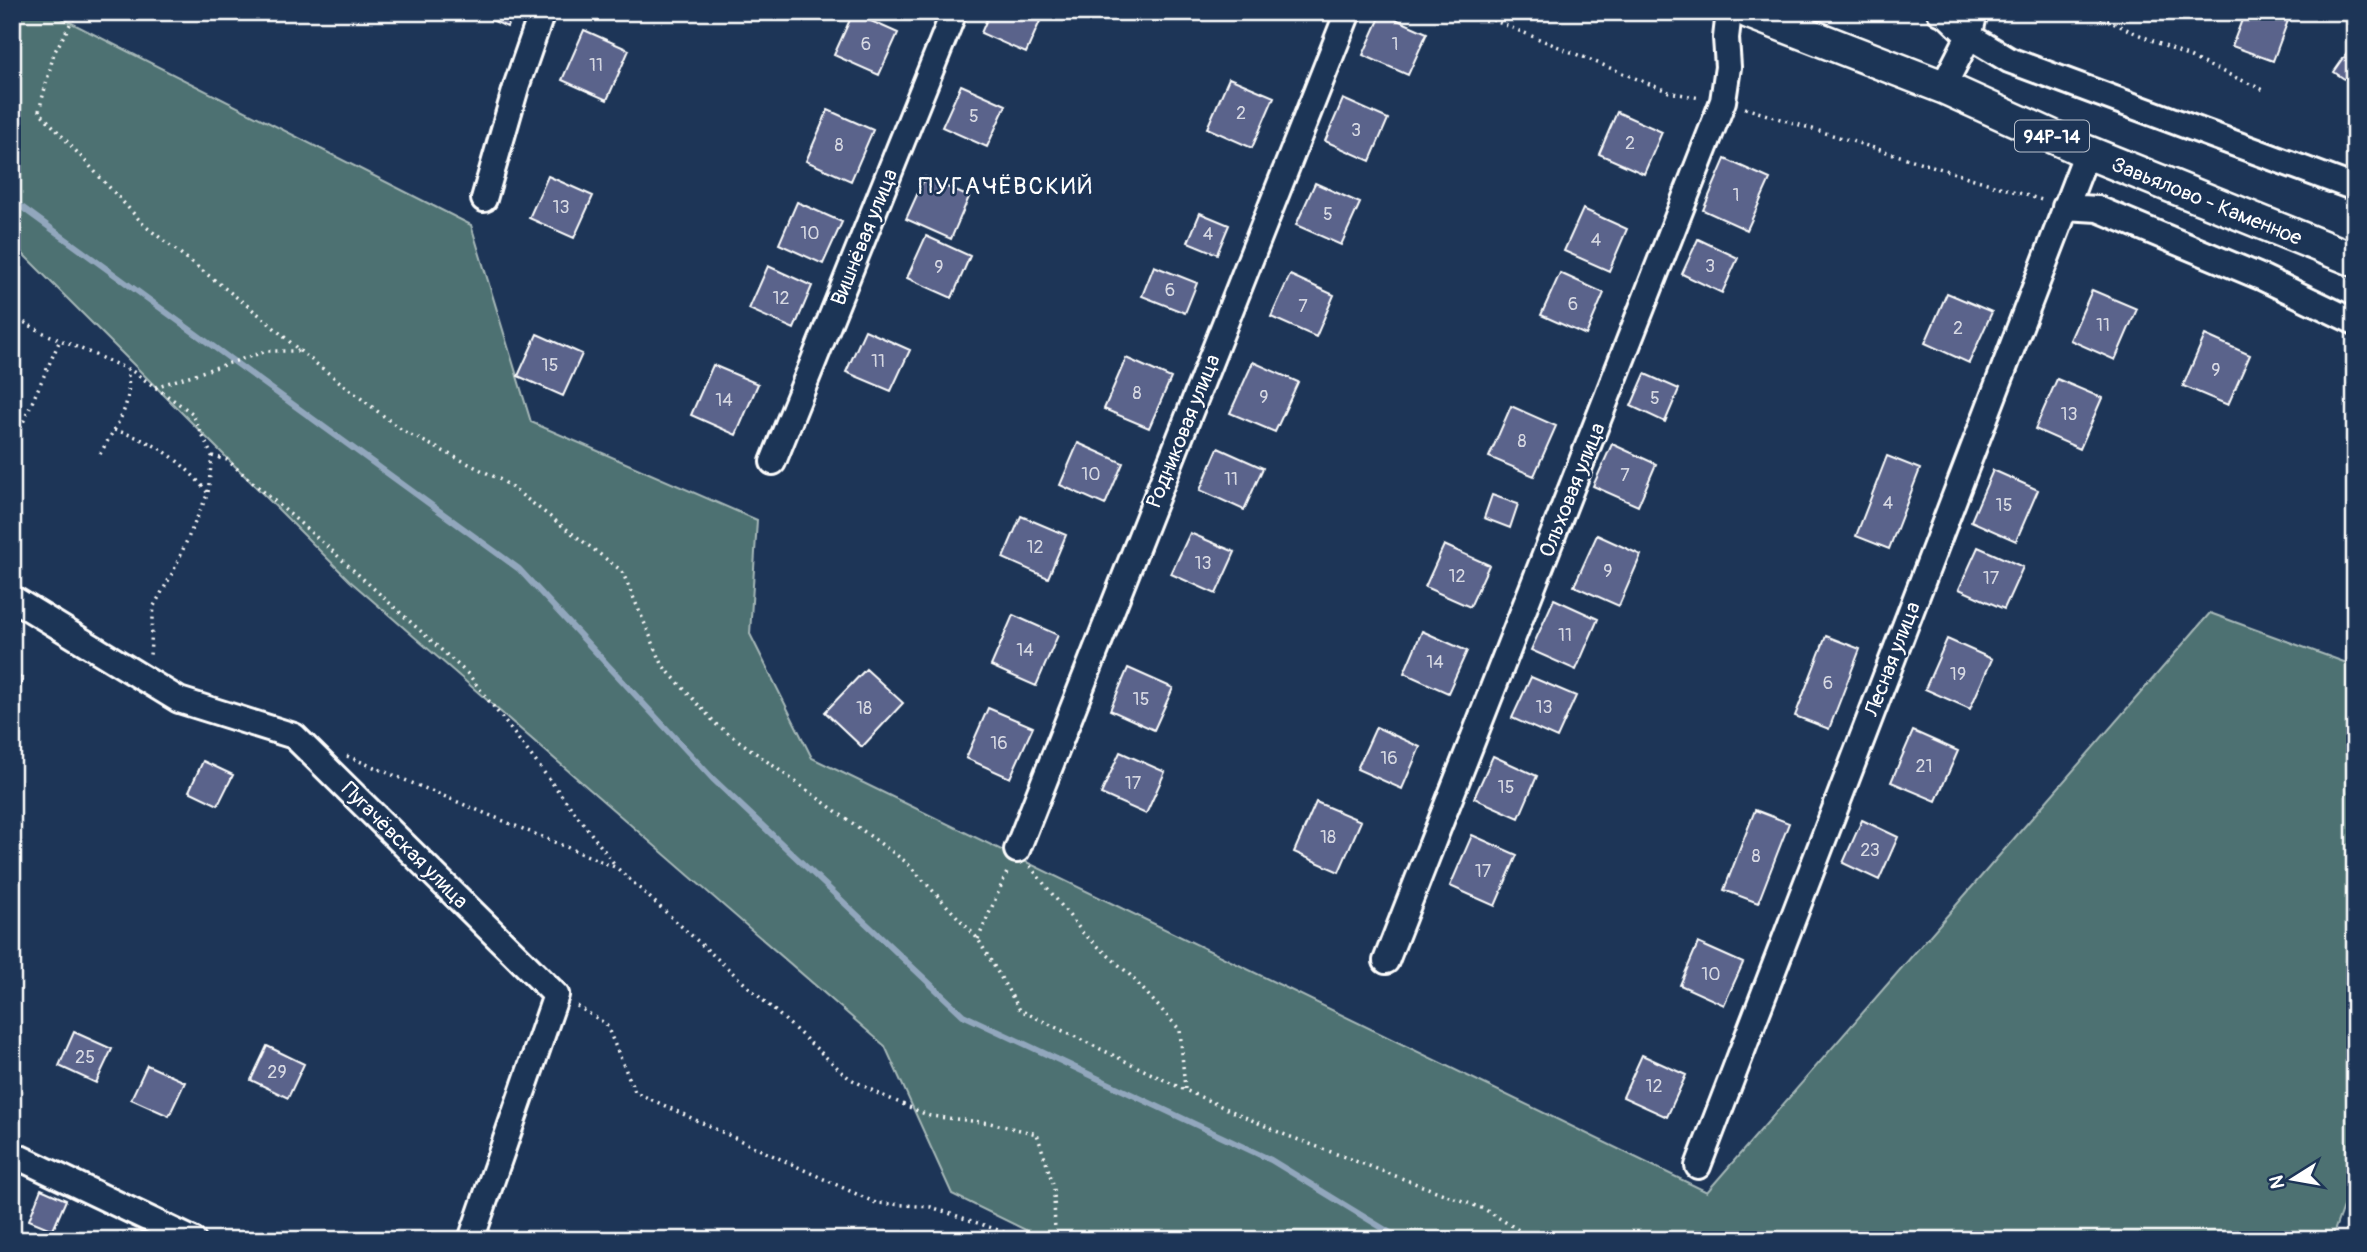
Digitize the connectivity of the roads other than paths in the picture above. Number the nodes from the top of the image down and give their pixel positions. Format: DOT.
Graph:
graph roads {
  1 [pos="542,12"];
  2 [pos="954,12"];
  3 [pos="1348,12"];
  4 [pos="1729,12"];
  5 [pos="1749,12"];
  6 [pos="1940,12"];
  7 [pos="1972,24"];
  8 [pos="1943,88"];
  9 [pos="2087,152"];
  10 [pos="2355,188"];
  11 [pos="484,199"];
  12 [pos="2065,207"];
  13 [pos="2355,260"];
  14 [pos="2355,322"];
  15 [pos="773,462"];
  16 [pos="12,598"];
  17 [pos="1017,850"];
  18 [pos="1386,961"];
  19 [pos="12,1154"];
  20 [pos="1698,1166"];
  21 [pos="193,1240"];
  22 [pos="471,1240"];
  1 -- 11 [label="street"];
  2 -- 15 [label="street, Вишнёвая улица"];
  3 -- 17 [label="street, Родниковая улица"];
  4 -- 18 [label="street, Ольховая улица"];
  5 -- 8 [label="main road, Завьялово - Каменное / 94Р-14"];
  6 -- 7 [label="street"];
  7 -- 8 [label="street"];
  7 -- 10 [label="street"];
  8 -- 9 [label="main road, Завьялово - Каменное / 94Р-14"];
  9 -- 12 [label="street, Лесная улица"];
  9 -- 13 [label="main road, Завьялово - Каменное / 94Р-14"];
  12 -- 14 [label="street"];
  12 -- 20 [label="street, Лесная улица"];
  16 -- 22 [label="street, Пугачёвская улица"];
  19 -- 21 [label="street"];
}
